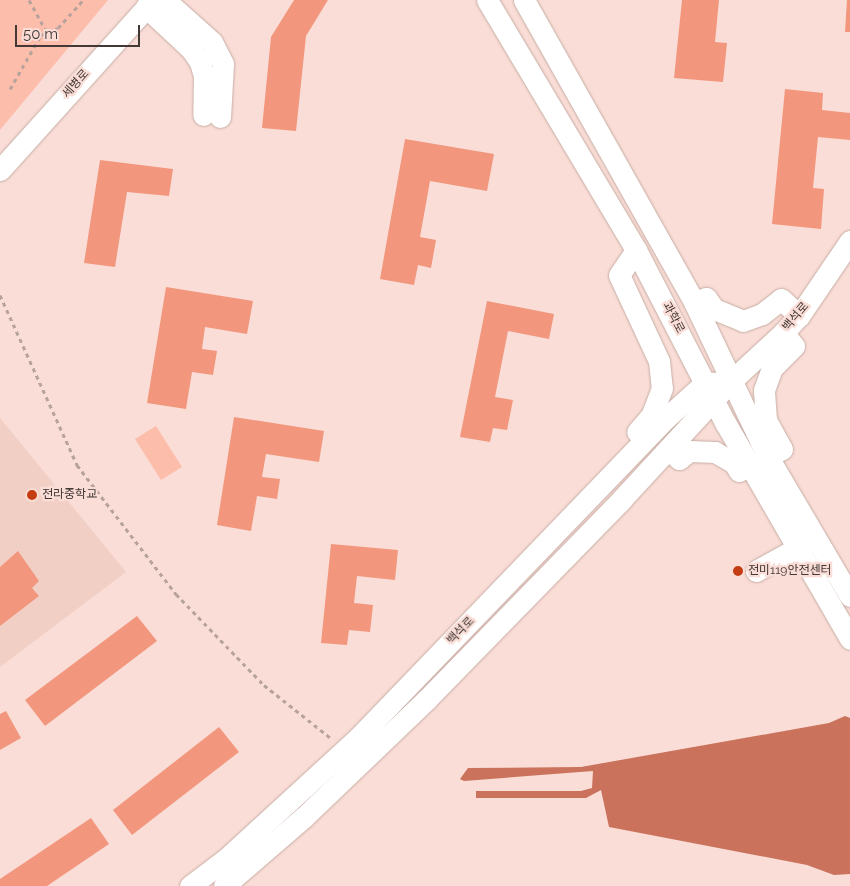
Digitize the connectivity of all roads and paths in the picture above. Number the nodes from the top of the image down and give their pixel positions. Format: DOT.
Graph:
graph roads {
  1 [pos="29,0"];
  2 [pos="83,0"];
  3 [pos="487,0"];
  4 [pos="524,0"];
  5 [pos="155,2"];
  6 [pos="47,32"];
  7 [pos="10,89"];
  8 [pos="211,116"];
  9 [pos="0,170"];
  10 [pos="850,241"];
  11 [pos="636,250"];
  12 [pos="0,295"];
  13 [pos="694,302"];
  14 [pos="799,316"];
  15 [pos="783,333"];
  16 [pos="730,382"];
  17 [pos="709,393"];
  18 [pos="643,440"];
  19 [pos="668,449"];
  20 [pos="768,457"];
  21 [pos="749,466"];
  22 [pos="816,539"];
  23 [pos="796,548"];
  24 [pos="756,571"];
  25 [pos="850,596"];
  26 [pos="850,640"];
  27 [pos="336,742"];
  28 [pos="229,885"];
  29 [pos="190,886"];
  1 -- 6 [label="path"];
  2 -- 6 [label="path"];
  3 -- 11 [label="street, 과학로"];
  4 -- 13 [label="street, 과학로"];
  5 -- 8 [label="street"];
  5 -- 9 [label="street, 세병로"];
  6 -- 7 [label="path"];
  10 -- 14 [label="street, 백석로"];
  11 -- 17 [label="street, 과학로"];
  11 -- 18 [label="street"];
  12 -- 27 [label="path"];
  13 -- 14 [label="street"];
  13 -- 16 [label="street, 과학로"];
  14 -- 15 [label="street, 백석로"];
  15 -- 16 [label="street, 백석로"];
  15 -- 20 [label="street"];
  16 -- 17 [label="street, 백석로"];
  16 -- 20 [label="street, 과학로"];
  17 -- 18 [label="street, 백석로"];
  17 -- 19 [label="street, 백석로"];
  17 -- 21 [label="street, 과학로"];
  18 -- 29 [label="street, 백석로"];
  19 -- 21 [label="street"];
  19 -- 28 [label="street, 백석로"];
  20 -- 22 [label="street, 과학로"];
  21 -- 23 [label="street, 과학로"];
  22 -- 23 [label="street"];
  22 -- 25 [label="street, 과학로"];
  23 -- 24 [label="street"];
  23 -- 26 [label="street, 과학로"];
}
